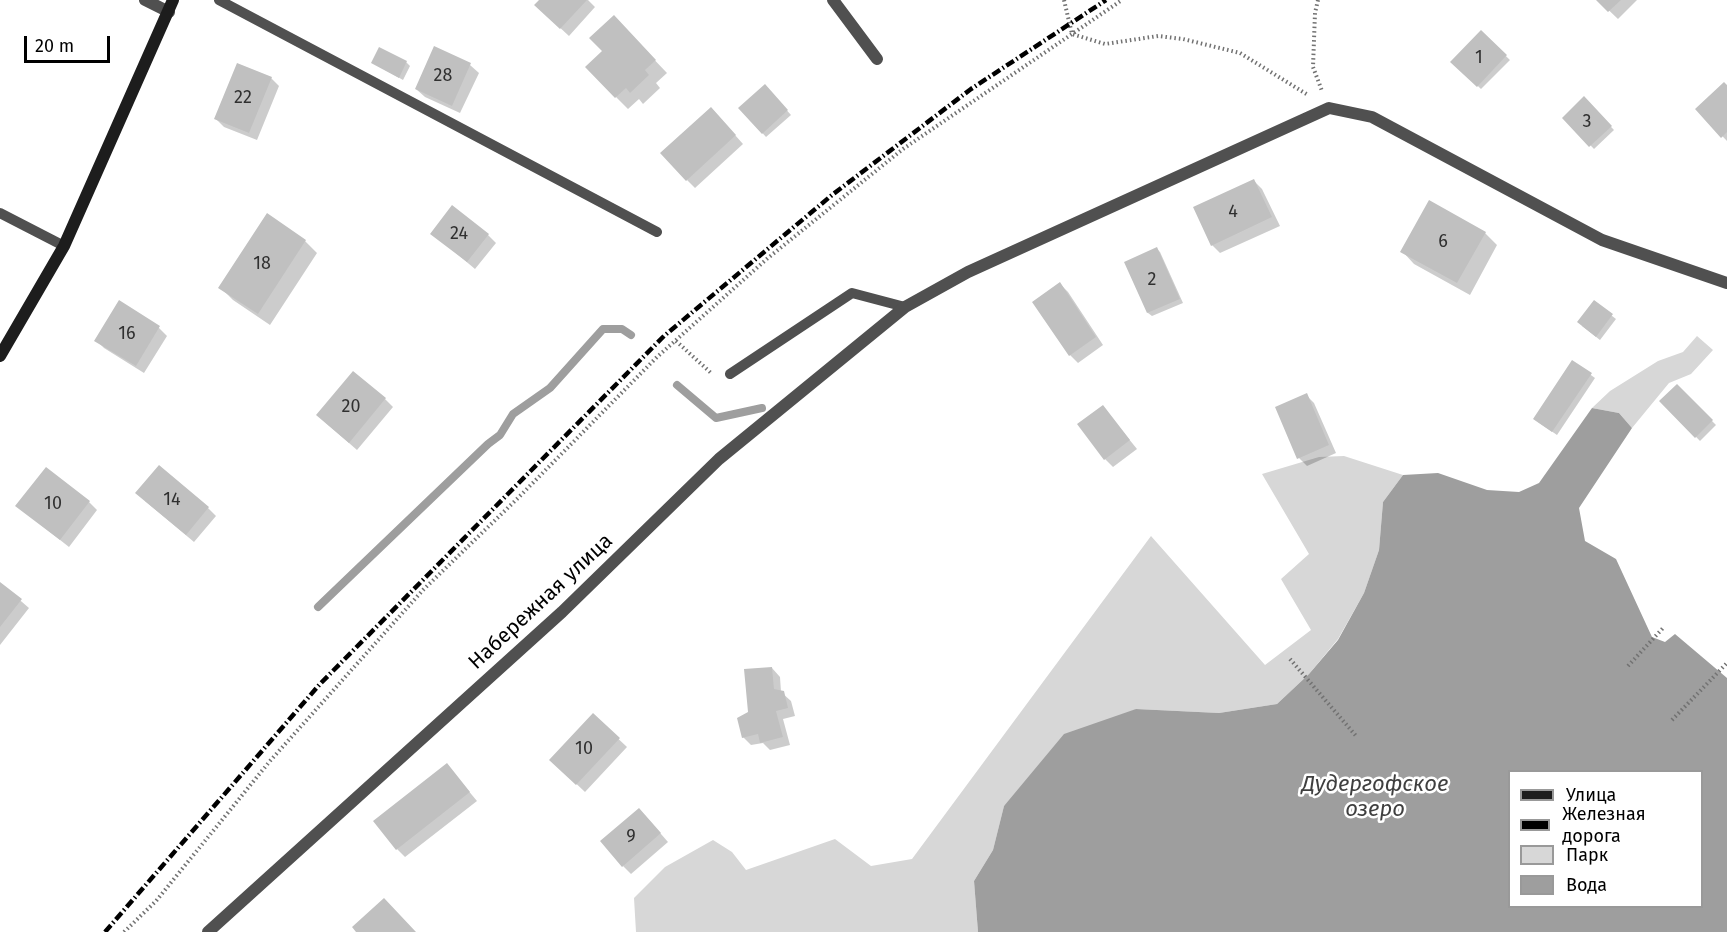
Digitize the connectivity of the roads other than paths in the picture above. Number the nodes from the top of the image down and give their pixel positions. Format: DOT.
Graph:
graph roads {
  1 [pos="145,0"];
  2 [pos="219,0"];
  3 [pos="833,0"];
  4 [pos="171,6"];
  5 [pos="877,59"];
  6 [pos="0,213"];
  7 [pos="657,232"];
  8 [pos="64,246"];
  9 [pos="1727,283"];
  10 [pos="905,307"];
  11 [pos="0,356"];
  12 [pos="730,374"];
  13 [pos="208,932"];
  1 -- 4 [label="street"];
  2 -- 7 [label="lane"];
  3 -- 5 [label="street"];
  4 -- 8 [label="street"];
  6 -- 8 [label="lane"];
  8 -- 11 [label="street"];
  9 -- 10 [label="street, Набережная улица"];
  10 -- 12 [label="lane"];
  10 -- 13 [label="street, Набережная улица"];
}
